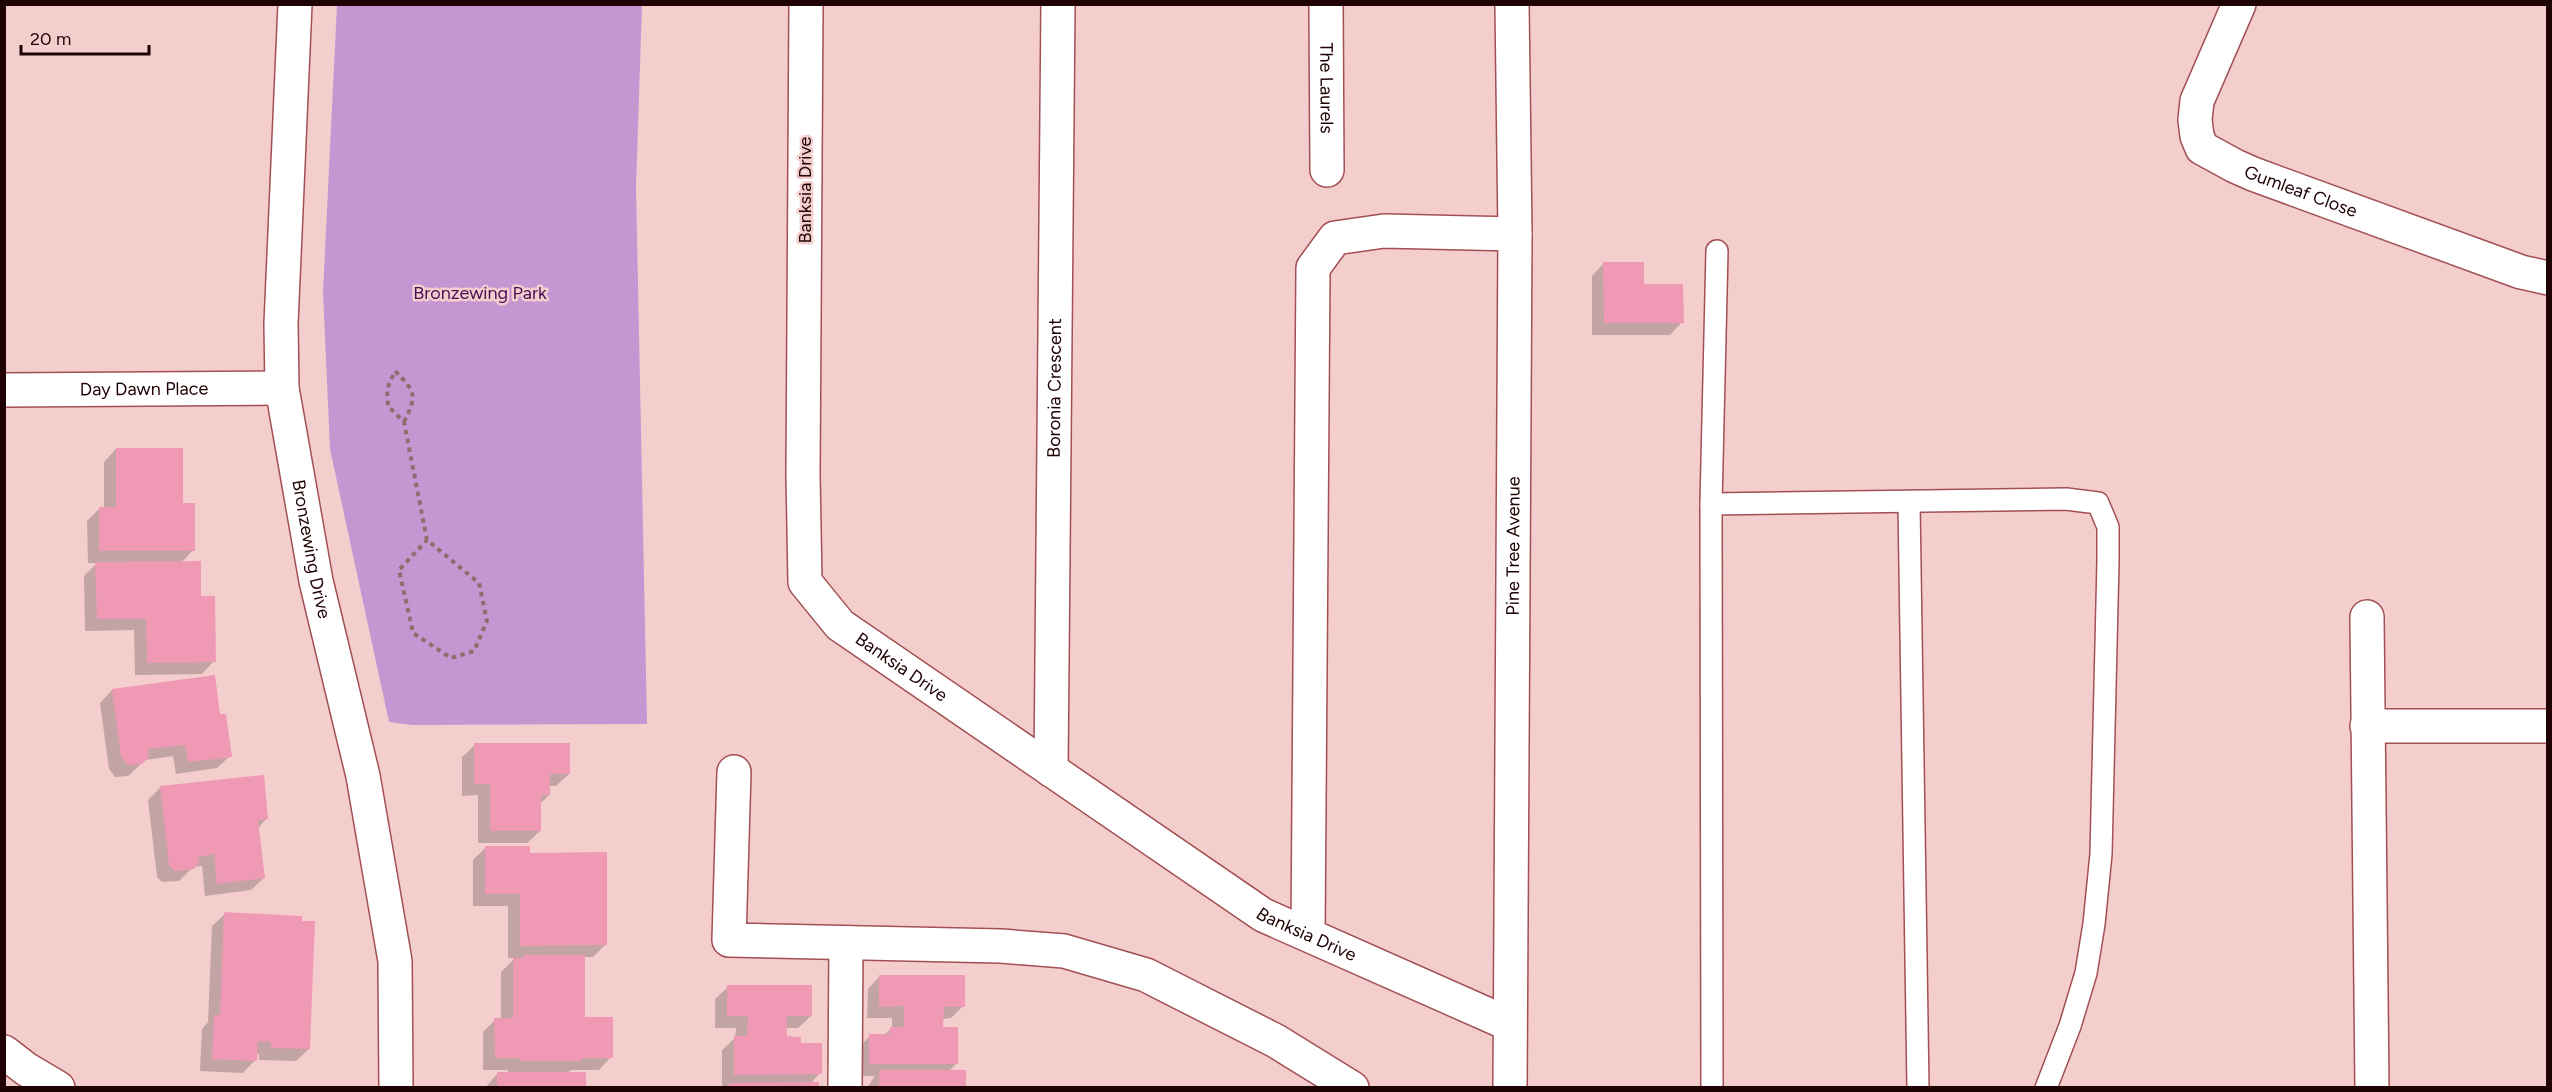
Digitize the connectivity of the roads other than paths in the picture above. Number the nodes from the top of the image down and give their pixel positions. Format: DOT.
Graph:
graph roads {
  1 [pos="295,4"];
  2 [pos="806,4"];
  3 [pos="1058,4"];
  4 [pos="1326,4"];
  5 [pos="1512,4"];
  6 [pos="2239,4"];
  7 [pos="1327,170"];
  8 [pos="1515,234"];
  9 [pos="1717,251"];
  10 [pos="2547,278"];
  11 [pos="282,388"];
  12 [pos="4,390"];
  13 [pos="1909,503"];
  14 [pos="1711,504"];
  15 [pos="2367,617"];
  16 [pos="2367,726"];
  17 [pos="2547,726"];
  18 [pos="1051,770"];
  19 [pos="734,772"];
  20 [pos="1308,934"];
  21 [pos="846,943"];
  22 [pos="1509,1024"];
  23 [pos="4,1052"];
  24 [pos="1347,1086"];
  25 [pos="58,1088"];
  26 [pos="396,1088"];
  27 [pos="845,1088"];
  28 [pos="1510,1088"];
  29 [pos="1712,1088"];
  30 [pos="1918,1088"];
  31 [pos="2046,1088"];
  32 [pos="2372,1088"];
  1 -- 11 [label="street, Bronzewing Drive"];
  2 -- 18 [label="street, Banksia Drive"];
  3 -- 18 [label="street, Boronia Crescent"];
  4 -- 7 [label="street, The Laurels"];
  5 -- 8 [label="street, Pine Tree Avenue"];
  6 -- 10 [label="street, Gumleaf Close"];
  8 -- 20 [label="street"];
  8 -- 22 [label="street, Pine Tree Avenue"];
  9 -- 14 [label="lane"];
  11 -- 12 [label="street, Day Dawn Place"];
  11 -- 26 [label="street, Bronzewing Drive"];
  13 -- 14 [label="lane"];
  13 -- 30 [label="lane"];
  13 -- 31 [label="lane"];
  14 -- 29 [label="lane"];
  15 -- 16 [label="street"];
  16 -- 17 [label="street"];
  16 -- 32 [label="street"];
  18 -- 20 [label="street, Banksia Drive"];
  19 -- 21 [label="street"];
  20 -- 22 [label="street, Banksia Drive"];
  21 -- 24 [label="street"];
  21 -- 27 [label="street"];
  22 -- 28 [label="street, Pine Tree Avenue"];
  23 -- 25 [label="street"];
}
